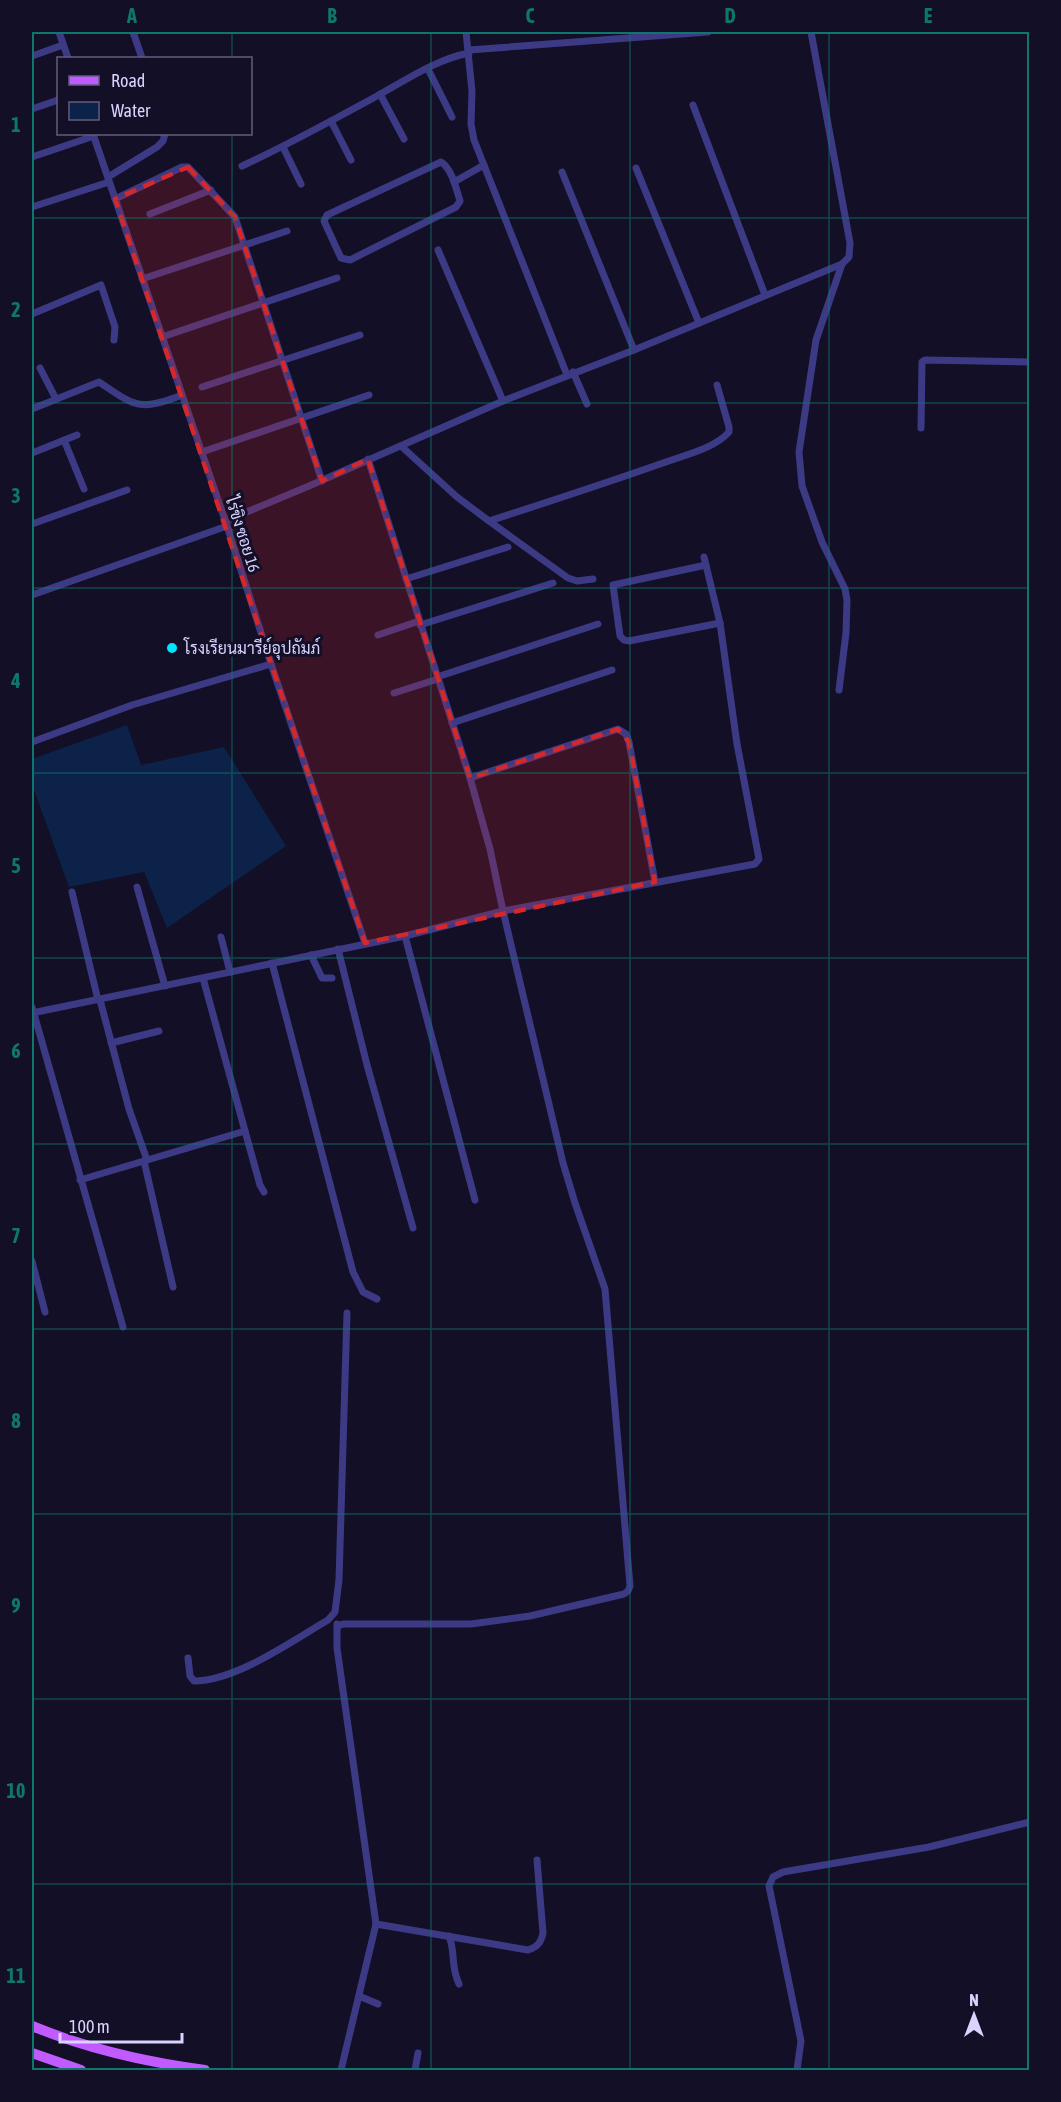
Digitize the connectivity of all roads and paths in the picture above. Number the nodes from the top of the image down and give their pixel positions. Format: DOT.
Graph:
graph roads {
  1 [pos="59,32"];
  2 [pos="133,32"];
  3 [pos="466,32"];
  4 [pos="708,32"];
  5 [pos="811,32"];
  6 [pos="63,45"];
  7 [pos="469,52"];
  8 [pos="32,56"];
  9 [pos="68,57"];
  10 [pos="142,57"];
  11 [pos="428,69"];
  12 [pos="380,94"];
  13 [pos="57,100"];
  14 [pos="693,105"];
  15 [pos="32,109"];
  16 [pos="452,117"];
  17 [pos="332,121"];
  18 [pos="94,135"];
  19 [pos="165,135"];
  20 [pos="404,139"];
  21 [pos="283,147"];
  22 [pos="32,157"];
  23 [pos="351,160"];
  24 [pos="484,165"];
  25 [pos="242,166"];
  26 [pos="636,168"];
  27 [pos="562,172"];
  28 [pos="109,179"];
  29 [pos="454,183"];
  30 [pos="301,184"];
  31 [pos="210,190"];
  32 [pos="115,199"];
  33 [pos="32,207"];
  34 [pos="150,214"];
  35 [pos="287,231"];
  36 [pos="244,247"];
  37 [pos="438,250"];
  38 [pos="842,264"];
  39 [pos="337,278"];
  40 [pos="142,279"];
  41 [pos="765,295"];
  42 [pos="263,303"];
  43 [pos="32,314"];
  44 [pos="699,323"];
  45 [pos="360,335"];
  46 [pos="162,337"];
  47 [pos="114,340"];
  48 [pos="634,350"];
  49 [pos="283,361"];
  50 [pos="1029,362"];
  51 [pos="40,368"];
  52 [pos="570,374"];
  53 [pos="717,385"];
  54 [pos="202,387"];
  55 [pos="182,394"];
  56 [pos="369,395"];
  57 [pos="56,399"];
  58 [pos="503,401"];
  59 [pos="587,404"];
  60 [pos="32,409"];
  61 [pos="303,418"];
  62 [pos="921,428"];
  63 [pos="77,435"];
  64 [pos="64,440"];
  65 [pos="401,446"];
  66 [pos="202,452"];
  67 [pos="32,453"];
  68 [pos="368,459"];
  69 [pos="322,481"];
  70 [pos="84,489"];
  71 [pos="126,490"];
  72 [pos="489,521"];
  73 [pos="32,524"];
  74 [pos="226,524"];
  75 [pos="508,547"];
  76 [pos="704,557"];
  77 [pos="706,565"];
  78 [pos="406,579"];
  79 [pos="593,579"];
  80 [pos="553,583"];
  81 [pos="32,596"];
  82 [pos="420,623"];
  83 [pos="720,623"];
  84 [pos="598,624"];
  85 [pos="378,635"];
  86 [pos="271,664"];
  87 [pos="612,670"];
  88 [pos="437,678"];
  89 [pos="839,690"];
  90 [pos="394,693"];
  91 [pos="452,723"];
  92 [pos="32,742"];
  93 [pos="470,778"];
  94 [pos="655,882"];
  95 [pos="137,887"];
  96 [pos="72,892"];
  97 [pos="503,911"];
  98 [pos="405,936"];
  99 [pos="221,937"];
  100 [pos="365,943"];
  101 [pos="338,949"];
  102 [pos="311,955"];
  103 [pos="272,963"];
  104 [pos="230,972"];
  105 [pos="203,978"];
  106 [pos="332,978"];
  107 [pos="165,986"];
  108 [pos="99,1000"];
  109 [pos="32,1011"];
  110 [pos="159,1030"];
  111 [pos="111,1043"];
  112 [pos="245,1131"];
  113 [pos="145,1161"];
  114 [pos="80,1180"];
  115 [pos="264,1192"];
  116 [pos="475,1200"];
  117 [pos="413,1228"];
  118 [pos="32,1262"];
  119 [pos="173,1287"];
  120 [pos="377,1299"];
  121 [pos="45,1312"];
  122 [pos="347,1313"];
  123 [pos="123,1327"];
  124 [pos="332,1617"];
  125 [pos="338,1626"];
  126 [pos="188,1658"];
  127 [pos="1029,1822"];
  128 [pos="537,1860"];
  129 [pos="376,1924"];
  130 [pos="450,1936"];
  131 [pos="459,1984"];
  132 [pos="359,1996"];
  133 [pos="378,2004"];
  134 [pos="32,2026"];
  135 [pos="418,2053"];
  136 [pos="32,2054"];
  137 [pos="81,2070"];
  138 [pos="205,2070"];
  139 [pos="341,2070"];
  140 [pos="415,2070"];
  141 [pos="797,2070"];
  1 -- 6 [label="street"];
  2 -- 10 [label="street"];
  3 -- 7 [label="street"];
  4 -- 7 [label="street"];
  5 -- 38 [label="street"];
  6 -- 8 [label="street"];
  6 -- 9 [label="street"];
  7 -- 11 [label="street"];
  7 -- 24 [label="street"];
  11 -- 12 [label="street"];
  11 -- 16 [label="street"];
  12 -- 17 [label="street"];
  12 -- 20 [label="street"];
  13 -- 15 [label="street"];
  14 -- 41 [label="street"];
  17 -- 21 [label="street"];
  17 -- 23 [label="street"];
  18 -- 22 [label="street"];
  18 -- 28 [label="street, ไร่ขิง ซอย 16"];
  19 -- 28 [label="street"];
  21 -- 25 [label="street"];
  21 -- 30 [label="street"];
  24 -- 29 [label="street"];
  24 -- 52 [label="street"];
  26 -- 44 [label="street"];
  27 -- 48 [label="street"];
  28 -- 32 [label="street, ไร่ขิง ซอย 16"];
  28 -- 33 [label="street"];
  29 -- 29 [label="street"];
  31 -- 32 [label="street"];
  31 -- 34 [label="street"];
  31 -- 36 [label="street"];
  32 -- 40 [label="street, ไร่ขิง ซอย 16"];
  35 -- 36 [label="street"];
  36 -- 40 [label="street"];
  36 -- 42 [label="street"];
  37 -- 58 [label="street"];
  38 -- 41 [label="street"];
  38 -- 89 [label="street"];
  39 -- 42 [label="street"];
  40 -- 46 [label="street, ไร่ขิง ซอย 16"];
  41 -- 44 [label="street"];
  42 -- 46 [label="street"];
  42 -- 49 [label="street"];
  43 -- 47 [label="street"];
  44 -- 48 [label="street"];
  45 -- 49 [label="street"];
  46 -- 55 [label="street, ไร่ขิง ซอย 16"];
  48 -- 52 [label="street"];
  49 -- 54 [label="street"];
  49 -- 61 [label="street"];
  50 -- 62 [label="street"];
  51 -- 57 [label="street"];
  52 -- 58 [label="street"];
  52 -- 59 [label="street"];
  53 -- 72 [label="street"];
  55 -- 57 [label="street"];
  55 -- 66 [label="street, ไร่ขิง ซอย 16"];
  56 -- 61 [label="street"];
  57 -- 60 [label="street"];
  58 -- 65 [label="street"];
  61 -- 66 [label="street"];
  61 -- 69 [label="street"];
  63 -- 64 [label="street"];
  64 -- 67 [label="street"];
  64 -- 70 [label="street"];
  65 -- 68 [label="street"];
  65 -- 72 [label="street"];
  66 -- 74 [label="street, ไร่ขิง ซอย 16"];
  68 -- 69 [label="street"];
  68 -- 78 [label="street"];
  69 -- 74 [label="street"];
  71 -- 73 [label="street"];
  72 -- 79 [label="street"];
  74 -- 81 [label="street"];
  74 -- 86 [label="street, ไร่ขิง ซอย 16"];
  75 -- 78 [label="street"];
  76 -- 77 [label="street"];
  77 -- 83 [label="street"];
  77 -- 83 [label="street"];
  78 -- 82 [label="street"];
  80 -- 82 [label="street"];
  82 -- 85 [label="street"];
  82 -- 88 [label="street"];
  83 -- 94 [label="street"];
  84 -- 88 [label="street"];
  86 -- 92 [label="street"];
  86 -- 100 [label="street, ไร่ขิง ซอย 16"];
  87 -- 91 [label="street"];
  88 -- 90 [label="street"];
  88 -- 91 [label="street"];
  91 -- 93 [label="street"];
  93 -- 94 [label="street"];
  93 -- 97 [label="street"];
  94 -- 97 [label="street"];
  95 -- 107 [label="street"];
  96 -- 108 [label="street"];
  97 -- 98 [label="street"];
  97 -- 125 [label="street"];
  98 -- 100 [label="street"];
  98 -- 116 [label="street"];
  99 -- 104 [label="street"];
  100 -- 101 [label="street"];
  101 -- 102 [label="street"];
  101 -- 117 [label="street"];
  102 -- 103 [label="street"];
  102 -- 106 [label="street"];
  103 -- 104 [label="street"];
  103 -- 120 [label="street"];
  104 -- 105 [label="street"];
  105 -- 107 [label="street"];
  105 -- 112 [label="street"];
  107 -- 108 [label="street"];
  108 -- 109 [label="street"];
  108 -- 111 [label="street"];
  109 -- 114 [label="street"];
  110 -- 111 [label="street"];
  111 -- 113 [label="street"];
  112 -- 113 [label="street"];
  112 -- 115 [label="street"];
  113 -- 114 [label="street"];
  113 -- 119 [label="street"];
  114 -- 123 [label="street"];
  118 -- 121 [label="street"];
  122 -- 124 [label="street"];
  124 -- 125 [label="street"];
  124 -- 126 [label="street"];
  125 -- 129 [label="street"];
  127 -- 141 [label="street"];
  128 -- 130 [label="street"];
  129 -- 130 [label="street"];
  129 -- 132 [label="street"];
  130 -- 131 [label="street"];
  132 -- 133 [label="street"];
  132 -- 139 [label="street"];
  134 -- 138 [label="main road"];
  135 -- 140 [label="street"];
  136 -- 137 [label="main road"];
}
